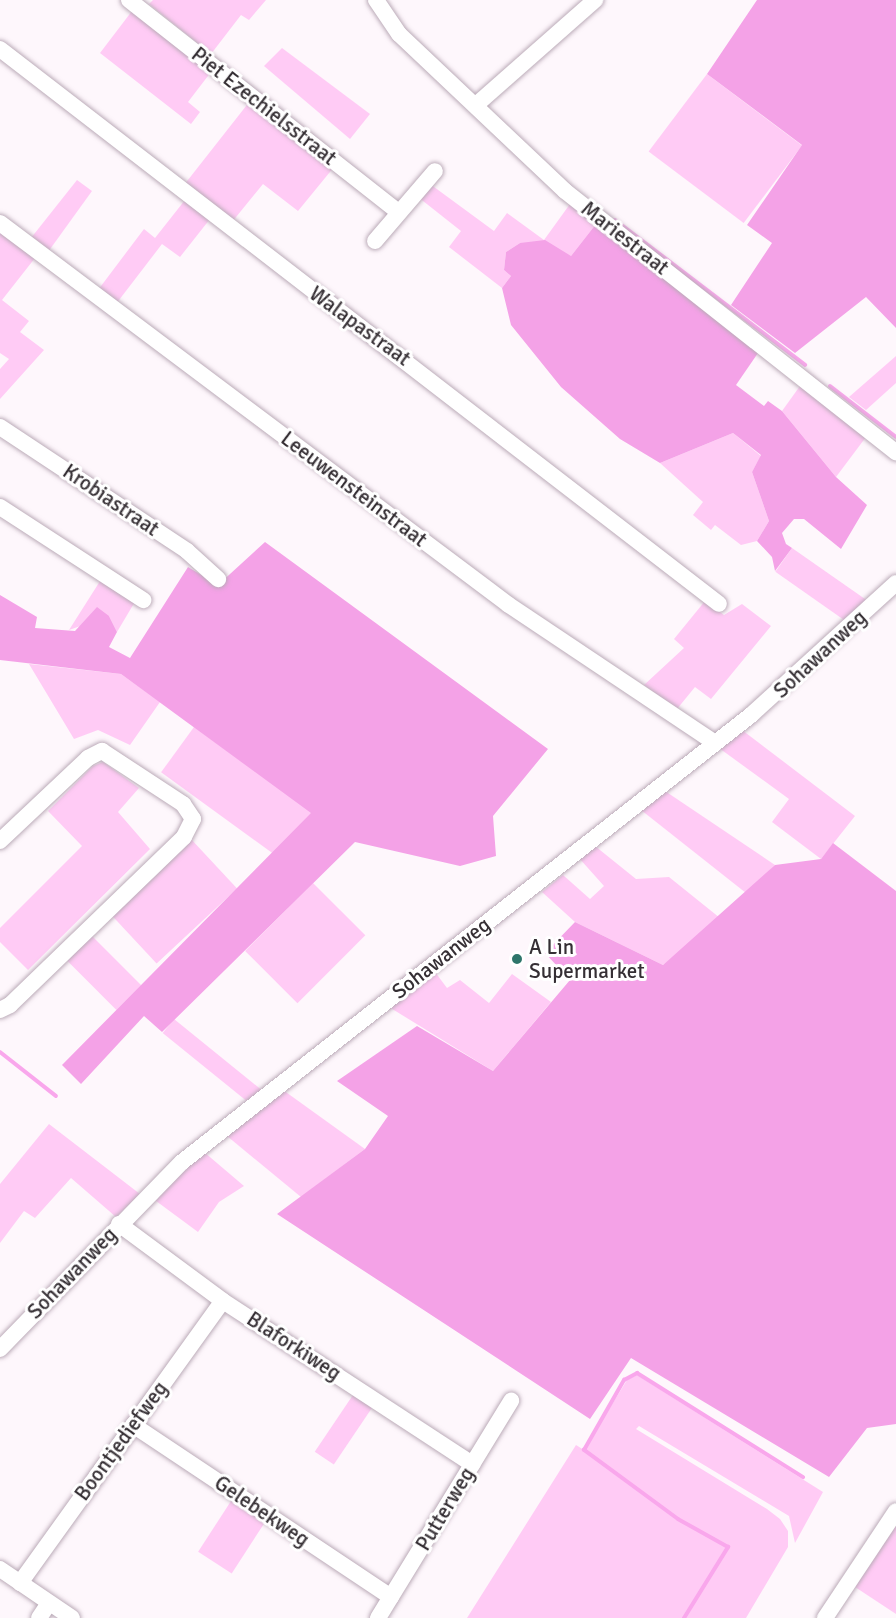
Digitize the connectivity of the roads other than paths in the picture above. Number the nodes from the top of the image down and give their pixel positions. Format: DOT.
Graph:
graph roads {
  1 [pos="129,0"];
  2 [pos="376,0"];
  3 [pos="595,0"];
  4 [pos="0,49"];
  5 [pos="476,105"];
  6 [pos="435,171"];
  7 [pos="398,212"];
  8 [pos="0,223"];
  9 [pos="375,241"];
  10 [pos="0,427"];
  11 [pos="896,452"];
  12 [pos="0,507"];
  13 [pos="218,579"];
  14 [pos="896,582"];
  15 [pos="143,600"];
  16 [pos="719,604"];
  17 [pos="715,743"];
  18 [pos="0,841"];
  19 [pos="0,1010"];
  20 [pos="119,1224"];
  21 [pos="223,1301"];
  22 [pos="0,1348"];
  23 [pos="511,1401"];
  24 [pos="133,1425"];
  25 [pos="472,1464"];
  26 [pos="896,1511"];
  27 [pos="0,1569"];
  28 [pos="20,1582"];
  29 [pos="391,1597"];
  30 [pos="49,1603"];
  31 [pos="39,1618"];
  32 [pos="72,1618"];
  33 [pos="378,1618"];
  34 [pos="825,1618"];
  1 -- 7 [label="street, Piet Ezechielsstraat"];
  2 -- 5 [label="street, Mariestraat"];
  3 -- 5 [label="street"];
  4 -- 16 [label="street, Walapastraat"];
  5 -- 11 [label="street, Mariestraat"];
  6 -- 7 [label="street"];
  7 -- 9 [label="street"];
  8 -- 17 [label="street, Leeuwensteinstraat"];
  10 -- 13 [label="street, Krobiastraat"];
  12 -- 15 [label="street"];
  14 -- 17 [label="street, Sohawanweg"];
  17 -- 20 [label="street, Sohawanweg"];
  18 -- 19 [label="street"];
  20 -- 21 [label="street, Blaforkiweg"];
  20 -- 22 [label="street, Sohawanweg"];
  21 -- 24 [label="street, Boontjediefweg"];
  21 -- 25 [label="street, Blaforkiweg"];
  23 -- 25 [label="street, Putterweg"];
  24 -- 28 [label="street, Boontjediefweg"];
  24 -- 29 [label="street, Gelebekweg"];
  25 -- 29 [label="street, Putterweg"];
  26 -- 34 [label="street"];
  27 -- 28 [label="street"];
  28 -- 30 [label="street"];
  29 -- 33 [label="street, Putterweg"];
  30 -- 31 [label="street"];
  30 -- 32 [label="street"];
}
